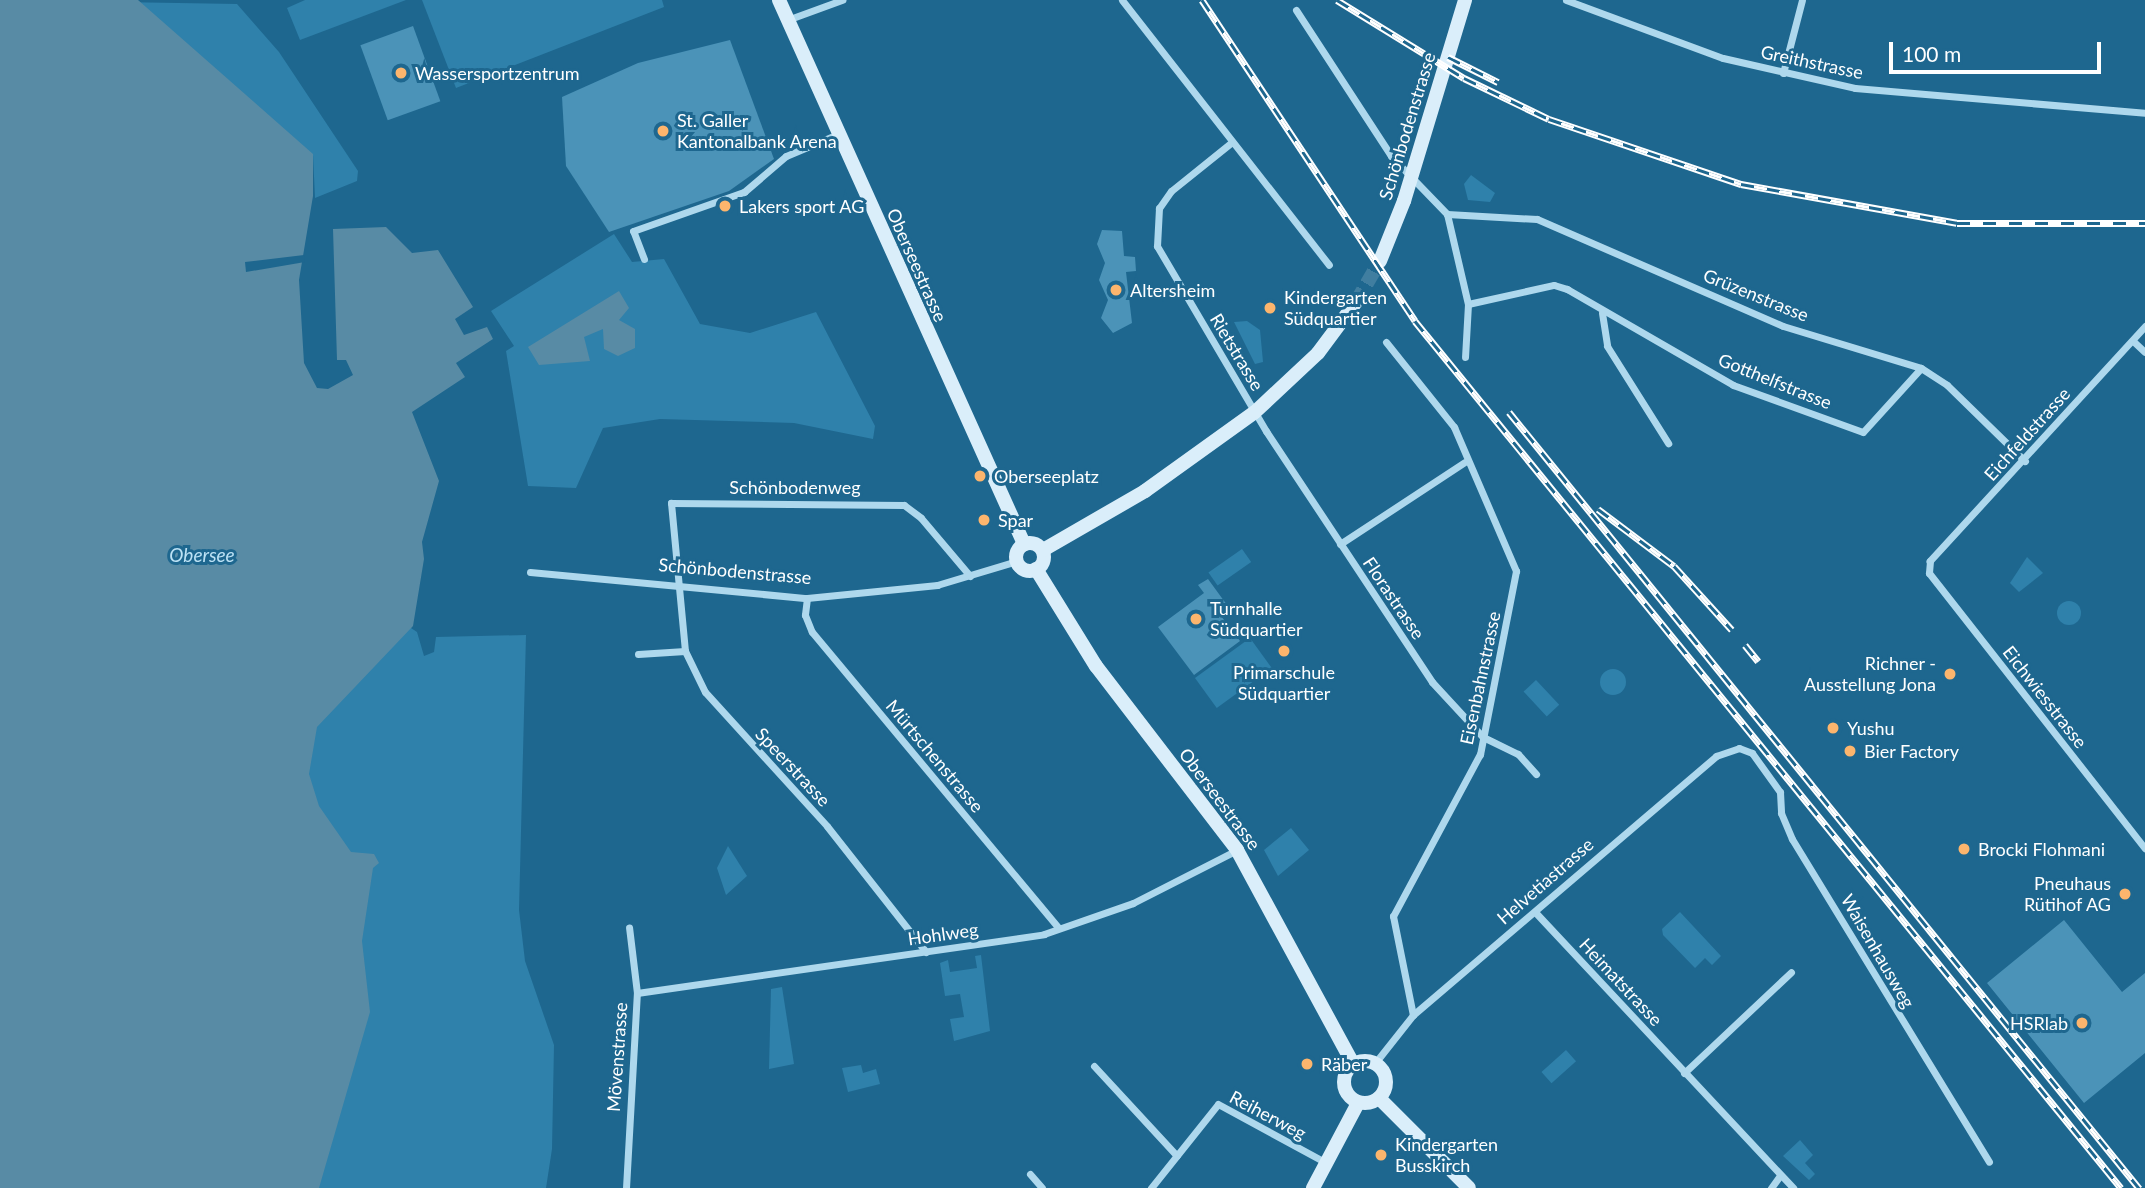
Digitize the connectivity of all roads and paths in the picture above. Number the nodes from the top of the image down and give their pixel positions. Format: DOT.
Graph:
graph roads {
  1 [pos="779,0"];
  2 [pos="842,0"];
  3 [pos="1122,0"];
  4 [pos="1465,0"];
  5 [pos="1566,0"];
  6 [pos="1802,0"];
  7 [pos="1296,10"];
  8 [pos="787,20"];
  9 [pos="1783,74"];
  10 [pos="2145,113"];
  11 [pos="838,134"];
  12 [pos="1232,142"];
  13 [pos="1411,180"];
  14 [pos="1447,214"];
  15 [pos="644,259"];
  16 [pos="1380,261"];
  17 [pos="1329,265"];
  18 [pos="1356,302"];
  19 [pos="1468,304"];
  20 [pos="1602,313"];
  21 [pos="2145,326"];
  22 [pos="2133,341"];
  23 [pos="1386,342"];
  24 [pos="2145,352"];
  25 [pos="1465,356"];
  26 [pos="1921,368"];
  27 [pos="1255,412"];
  28 [pos="1668,443"];
  29 [pos="2025,461"];
  30 [pos="1465,462"];
  31 [pos="1024,544"];
  32 [pos="1340,544"];
  33 [pos="1042,550"];
  34 [pos="1017,561"];
  35 [pos="1930,561"];
  36 [pos="1036,569"];
  37 [pos="530,572"];
  38 [pos="970,576"];
  39 [pos="677,585"];
  40 [pos="807,598"];
  41 [pos="685,650"];
  42 [pos="638,654"];
  43 [pos="1483,737"];
  44 [pos="1752,753"];
  45 [pos="1536,774"];
  46 [pos="2145,848"];
  47 [pos="1237,850"];
  48 [pos="1535,912"];
  49 [pos="1058,927"];
  50 [pos="629,928"];
  51 [pos="926,952"];
  52 [pos="1791,972"];
  53 [pos="636,993"];
  54 [pos="1413,1015"];
  55 [pos="1375,1063"];
  56 [pos="1353,1064"];
  57 [pos="1094,1066"];
  58 [pos="1684,1073"];
  59 [pos="1379,1098"];
  60 [pos="1358,1103"];
  61 [pos="1177,1156"];
  62 [pos="1325,1162"];
  63 [pos="1989,1162"];
  64 [pos="1030,1174"];
  65 [pos="1779,1177"];
  66 [pos="626,1188"];
  67 [pos="1042,1188"];
  68 [pos="1151,1188"];
  69 [pos="1312,1188"];
  70 [pos="1469,1188"];
  71 [pos="1770,1188"];
  72 [pos="1793,1188"];
  1 -- 8 [label="street, Oberseestrasse"];
  2 -- 8 [label="street"];
  3 -- 12 [label="street"];
  4 -- 13 [label="street, Schönbodenstrasse"];
  5 -- 9 [label="street, Greithstrasse"];
  6 -- 9 [label="street"];
  7 -- 13 [label="street"];
  8 -- 11 [label="street, Oberseestrasse"];
  9 -- 10 [label="street, Greithstrasse"];
  11 -- 15 [label="street"];
  11 -- 31 [label="street, Oberseestrasse"];
  12 -- 17 [label="street"];
  12 -- 27 [label="street, Rietstrasse"];
  13 -- 14 [label="street"];
  13 -- 16 [label="street, Schönbodenstrasse"];
  14 -- 19 [label="street"];
  14 -- 26 [label="street, Grüzenstrasse"];
  18 -- 27 [label="street"];
  19 -- 20 [label="street, Gotthelfstrasse"];
  19 -- 25 [label="street"];
  20 -- 26 [label="street, Gotthelfstrasse"];
  20 -- 28 [label="street"];
  21 -- 22 [label="street, Eichfeldstrasse"];
  22 -- 24 [label="street"];
  22 -- 29 [label="street, Eichfeldstrasse"];
  23 -- 30 [label="street, Eisenbahnstrasse"];
  26 -- 29 [label="street, Grüzenstrasse"];
  27 -- 32 [label="street, Florastrasse"];
  27 -- 33 [label="street"];
  29 -- 35 [label="street, Eichfeldstrasse"];
  30 -- 32 [label="street"];
  30 -- 43 [label="street, Eisenbahnstrasse"];
  31 -- 33 [label="street"];
  31 -- 34 [label="street"];
  32 -- 43 [label="street, Florastrasse"];
  33 -- 36 [label="street"];
  34 -- 36 [label="street"];
  34 -- 38 [label="street, Schönbodenstrasse"];
  35 -- 46 [label="street, Eichwiesstrasse"];
  36 -- 47 [label="street, Oberseestrasse"];
  37 -- 39 [label="street, Schönbodenstrasse"];
  38 -- 39 [label="street, Schönbodenweg"];
  38 -- 40 [label="street, Schönbodenstrasse"];
  39 -- 40 [label="street, Schönbodenstrasse"];
  39 -- 41 [label="street, Speerstrasse"];
  40 -- 49 [label="street, Mürtschenstrasse"];
  41 -- 42 [label="street"];
  41 -- 51 [label="street, Speerstrasse"];
  43 -- 45 [label="street, Florastrasse"];
  43 -- 54 [label="street, Eisenbahnstrasse"];
  44 -- 48 [label="street, Helvetiastrasse"];
  44 -- 63 [label="street, Waisenhausweg"];
  47 -- 49 [label="street, Hohlweg"];
  47 -- 56 [label="street, Oberseestrasse"];
  48 -- 54 [label="street, Helvetiastrasse"];
  48 -- 58 [label="street, Heimatstrasse"];
  49 -- 51 [label="street, Hohlweg"];
  50 -- 53 [label="street, Mövenstrasse"];
  51 -- 53 [label="street, Hohlweg"];
  52 -- 58 [label="street"];
  53 -- 66 [label="street, Mövenstrasse"];
  54 -- 55 [label="street, Helvetiastrasse"];
  55 -- 56 [label="street"];
  55 -- 59 [label="street"];
  56 -- 60 [label="street"];
  57 -- 61 [label="street"];
  58 -- 65 [label="street, Heimatstrasse"];
  59 -- 60 [label="street"];
  59 -- 70 [label="street"];
  60 -- 62 [label="street"];
  61 -- 62 [label="street, Reiherweg"];
  61 -- 68 [label="street, Reiherweg"];
  62 -- 69 [label="street"];
  64 -- 67 [label="street"];
  65 -- 71 [label="street"];
  65 -- 72 [label="street, Heimatstrasse"];
}
